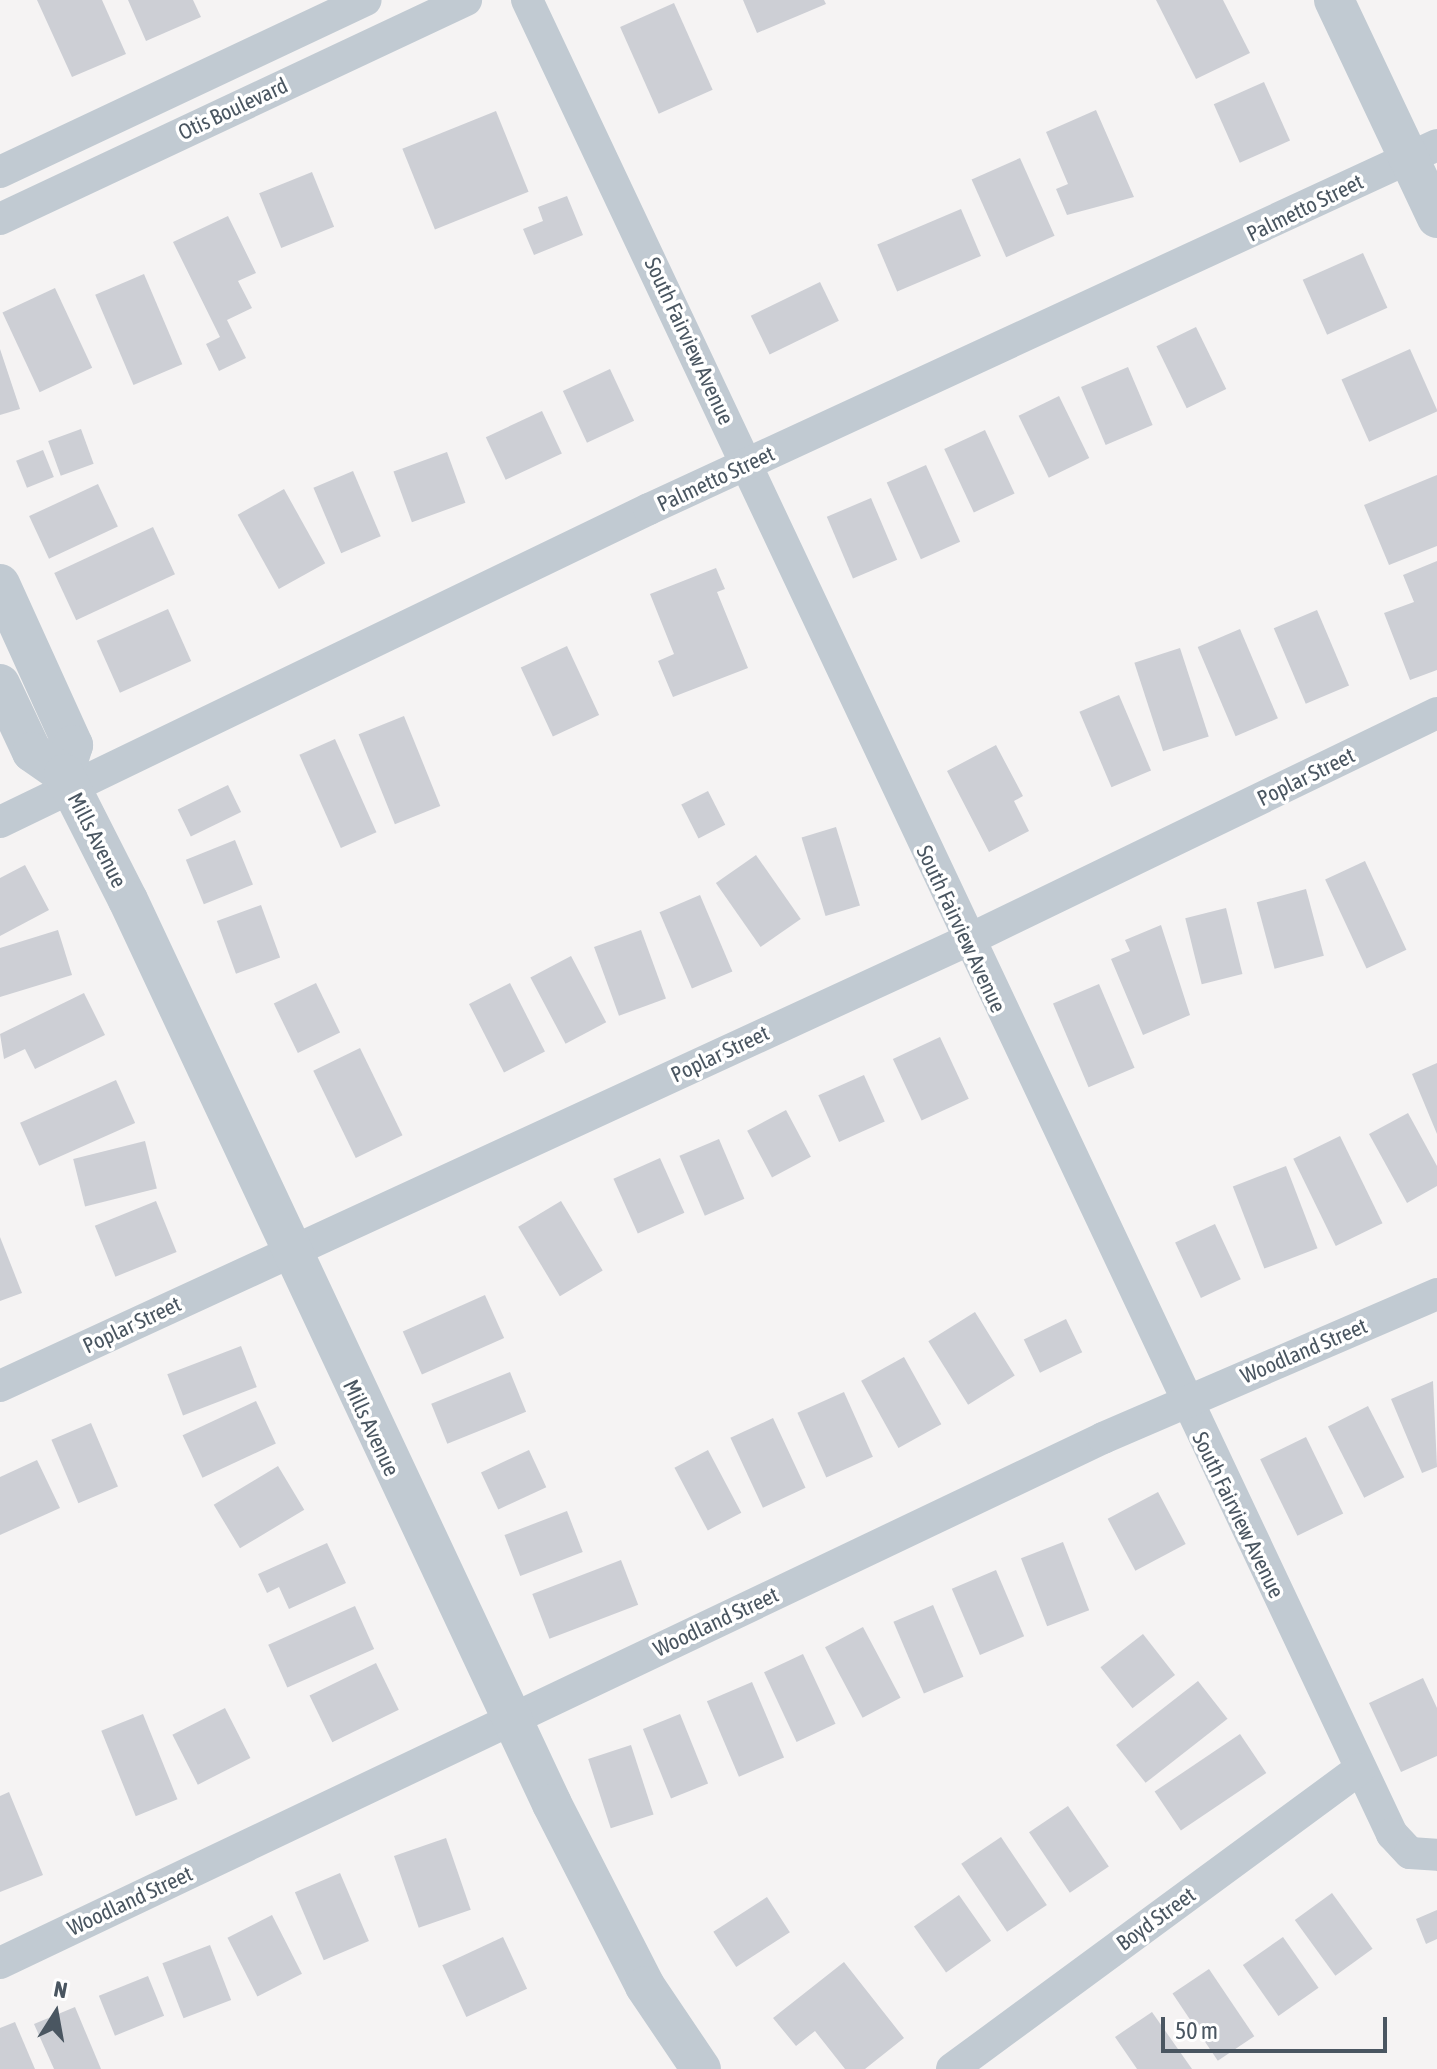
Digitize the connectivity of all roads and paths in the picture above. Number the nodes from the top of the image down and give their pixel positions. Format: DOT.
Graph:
graph roads {
  1 [pos="366,0"];
  2 [pos="466,0"];
  3 [pos="527,0"];
  4 [pos="1334,0"];
  5 [pos="1423,152"];
  6 [pos="0,172"];
  7 [pos="1437,218"];
  8 [pos="0,219"];
  9 [pos="746,465"];
  10 [pos="0,584"];
  11 [pos="0,684"];
  12 [pos="1437,713"];
  13 [pos="67,781"];
  14 [pos="0,822"];
  15 [pos="966,941"];
  16 [pos="291,1251"];
  17 [pos="1437,1294"];
  18 [pos="0,1386"];
  19 [pos="1184,1403"];
  20 [pos="511,1719"];
  21 [pos="1360,1769"];
  22 [pos="1422,1853"];
  23 [pos="0,1963"];
  24 [pos="701,2069"];
  25 [pos="952,2069"];
  1 -- 6 [label="street, Otis Boulevard"];
  2 -- 8 [label="street, Otis Boulevard"];
  3 -- 9 [label="street, South Fairview Avenue"];
  4 -- 5 [label="street"];
  5 -- 7 [label="street"];
  5 -- 9 [label="street, Palmetto Street"];
  9 -- 13 [label="street, Palmetto Street"];
  9 -- 15 [label="street, South Fairview Avenue"];
  10 -- 13 [label="street, Mills Avenue"];
  11 -- 13 [label="street, Mills Avenue"];
  12 -- 15 [label="street, Poplar Street"];
  13 -- 14 [label="street, Palmetto Street"];
  13 -- 16 [label="street, Mills Avenue"];
  15 -- 16 [label="street, Poplar Street"];
  15 -- 19 [label="street, South Fairview Avenue"];
  16 -- 18 [label="street, Poplar Street"];
  16 -- 20 [label="street, Mills Avenue"];
  17 -- 19 [label="street, Woodland Street"];
  19 -- 20 [label="street, Woodland Street"];
  19 -- 21 [label="street, South Fairview Avenue"];
  20 -- 23 [label="street, Woodland Street"];
  20 -- 24 [label="street, Mills Avenue"];
  21 -- 22 [label="street, South Fairview Avenue"];
  21 -- 25 [label="street, Boyd Street"];
}
